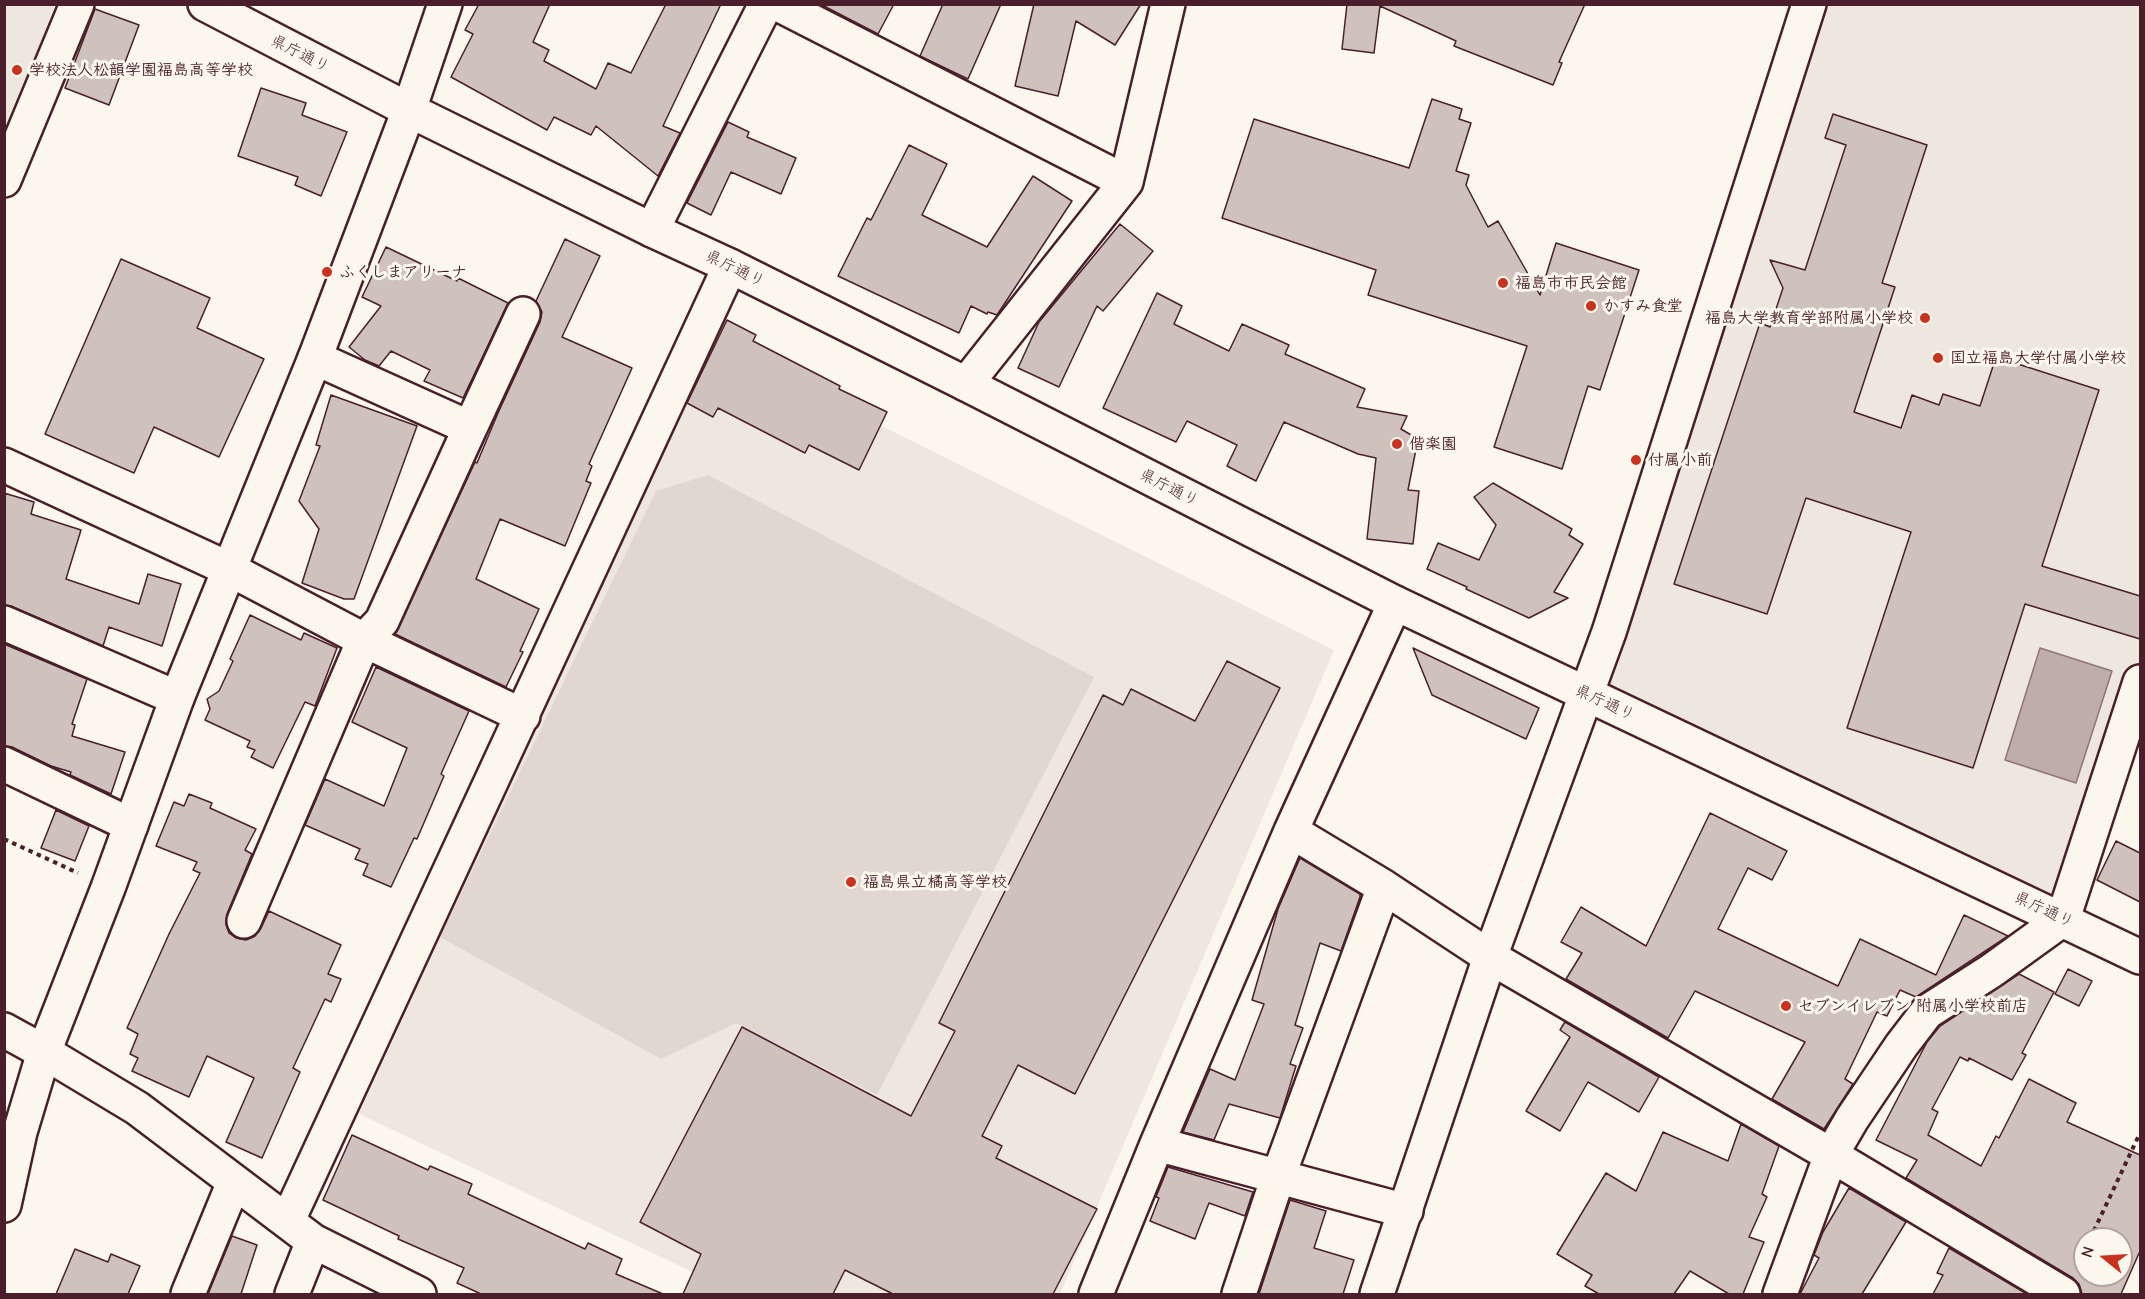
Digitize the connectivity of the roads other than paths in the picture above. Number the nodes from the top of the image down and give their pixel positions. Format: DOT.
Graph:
graph roads {
  1 [pos="77,4"];
  2 [pos="205,4"];
  3 [pos="445,4"];
  4 [pos="766,4"];
  5 [pos="778,4"];
  6 [pos="1168,4"];
  7 [pos="1809,4"];
  8 [pos="409,110"];
  9 [pos="4,180"];
  10 [pos="1126,182"];
  11 [pos="652,230"];
  12 [pos="730,267"];
  13 [pos="523,314"];
  14 [pos="315,358"];
  15 [pos="966,384"];
  16 [pos="470,428"];
  17 [pos="4,465"];
  18 [pos="229,569"];
  19 [pos="1395,603"];
  20 [pos="4,622"];
  21 [pos="364,640"];
  22 [pos="2140,682"];
  23 [pos="1585,694"];
  24 [pos="177,698"];
  25 [pos="523,716"];
  26 [pos="4,764"];
  27 [pos="131,825"];
  28 [pos="1291,831"];
  29 [pos="1384,887"];
  30 [pos="2063,919"];
  31 [pos="244,921"];
  32 [pos="1490,957"];
  33 [pos="2140,957"];
  34 [pos="4,1030"];
  35 [pos="44,1052"];
  36 [pos="1157,1144"];
  37 [pos="1831,1155"];
  38 [pos="1278,1177"];
  39 [pos="234,1182"];
  40 [pos="4,1205"];
  41 [pos="1406,1211"];
  42 [pos="288,1220"];
  43 [pos="313,1241"];
  44 [pos="188,1294"];
  45 [pos="292,1294"];
  46 [pos="419,1294"];
  47 [pos="1096,1294"];
  48 [pos="1239,1294"];
  49 [pos="1377,1294"];
  50 [pos="1780,1294"];
  51 [pos="2063,1294"];
  1 -- 9 [label="street"];
  2 -- 8 [label="street, 県庁通り"];
  3 -- 8 [label="street"];
  4 -- 11 [label="street"];
  5 -- 10 [label="street"];
  6 -- 10 [label="street"];
  7 -- 23 [label="street"];
  8 -- 11 [label="street, 県庁通り"];
  8 -- 14 [label="street"];
  10 -- 15 [label="street"];
  11 -- 12 [label="street, 県庁通り"];
  12 -- 15 [label="street, 県庁通り"];
  12 -- 25 [label="street"];
  13 -- 16 [label="street"];
  14 -- 16 [label="street"];
  14 -- 18 [label="street"];
  15 -- 19 [label="street, 県庁通り"];
  16 -- 21 [label="street"];
  17 -- 18 [label="street"];
  18 -- 21 [label="street"];
  18 -- 24 [label="street"];
  19 -- 23 [label="street, 県庁通り"];
  19 -- 28 [label="street"];
  20 -- 24 [label="street"];
  21 -- 25 [label="street"];
  21 -- 31 [label="street"];
  22 -- 30 [label="street"];
  23 -- 30 [label="street, 県庁通り"];
  23 -- 32 [label="street"];
  24 -- 27 [label="street"];
  25 -- 42 [label="street"];
  26 -- 27 [label="street"];
  27 -- 35 [label="street"];
  28 -- 29 [label="street"];
  28 -- 36 [label="street"];
  29 -- 32 [label="street"];
  29 -- 38 [label="street"];
  30 -- 33 [label="street, 県庁通り"];
  30 -- 37 [label="street"];
  32 -- 37 [label="street"];
  32 -- 41 [label="street"];
  34 -- 35 [label="street"];
  35 -- 39 [label="street"];
  35 -- 40 [label="street"];
  36 -- 38 [label="street"];
  36 -- 47 [label="street"];
  37 -- 50 [label="street"];
  37 -- 51 [label="street"];
  38 -- 41 [label="street"];
  38 -- 48 [label="street"];
  39 -- 42 [label="street"];
  39 -- 44 [label="street"];
  41 -- 49 [label="street"];
  42 -- 43 [label="street"];
  43 -- 45 [label="street"];
  43 -- 46 [label="street"];
}
